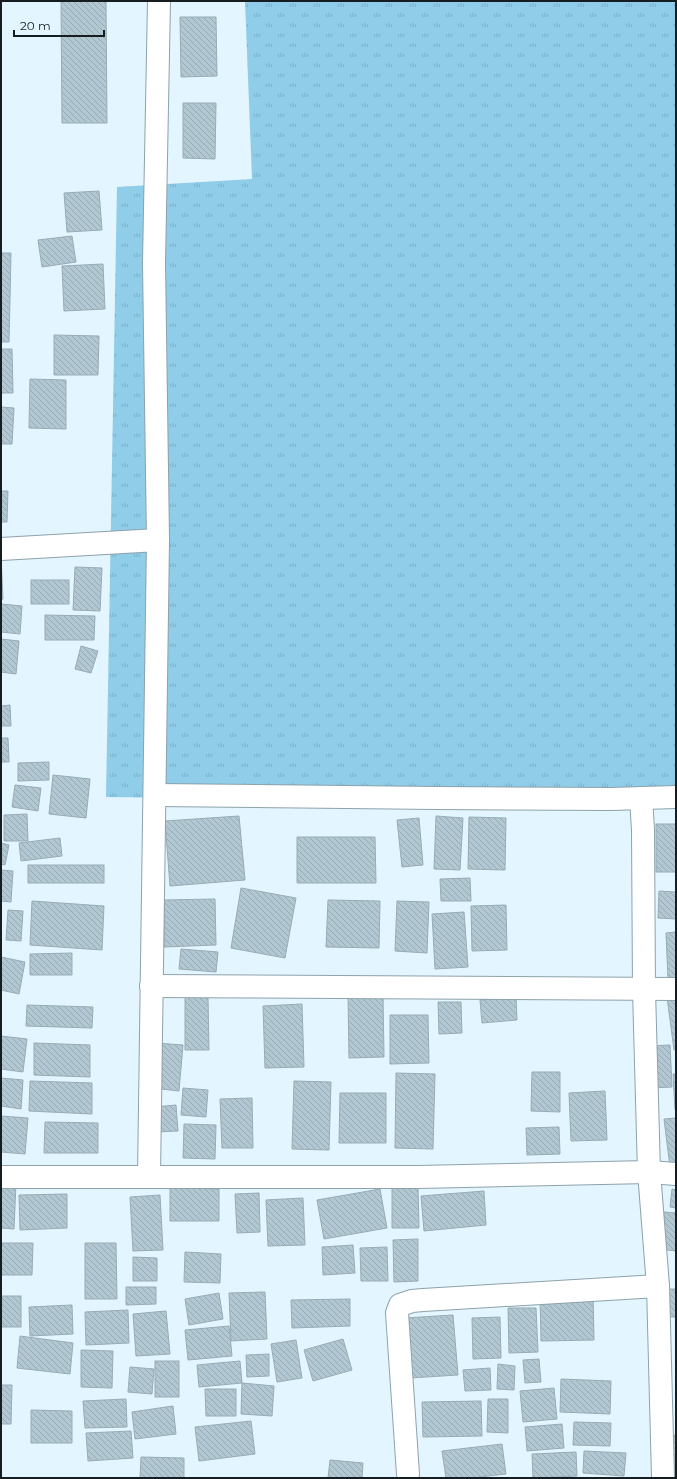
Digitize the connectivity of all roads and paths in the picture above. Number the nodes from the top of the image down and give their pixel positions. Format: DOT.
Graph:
graph roads {
  1 [pos="159,1"];
  2 [pos="158,540"];
  3 [pos="1,549"];
  4 [pos="155,795"];
  5 [pos="676,797"];
  6 [pos="641,798"];
  7 [pos="151,986"];
  8 [pos="676,989"];
  9 [pos="644,990"];
  10 [pos="649,1172"];
  11 [pos="676,1174"];
  12 [pos="1,1176"];
  13 [pos="149,1176"];
  14 [pos="658,1286"];
  15 [pos="408,1474"];
  16 [pos="663,1478"];
  1 -- 2 [label="street"];
  2 -- 3 [label="street"];
  2 -- 4 [label="street"];
  4 -- 6 [label="street"];
  4 -- 7 [label="street"];
  5 -- 6 [label="street"];
  6 -- 9 [label="street"];
  7 -- 9 [label="street"];
  7 -- 13 [label="street"];
  8 -- 9 [label="street"];
  9 -- 10 [label="street"];
  10 -- 11 [label="street"];
  10 -- 13 [label="street"];
  10 -- 14 [label="street"];
  12 -- 13 [label="street"];
  14 -- 15 [label="street"];
  14 -- 16 [label="street"];
}
